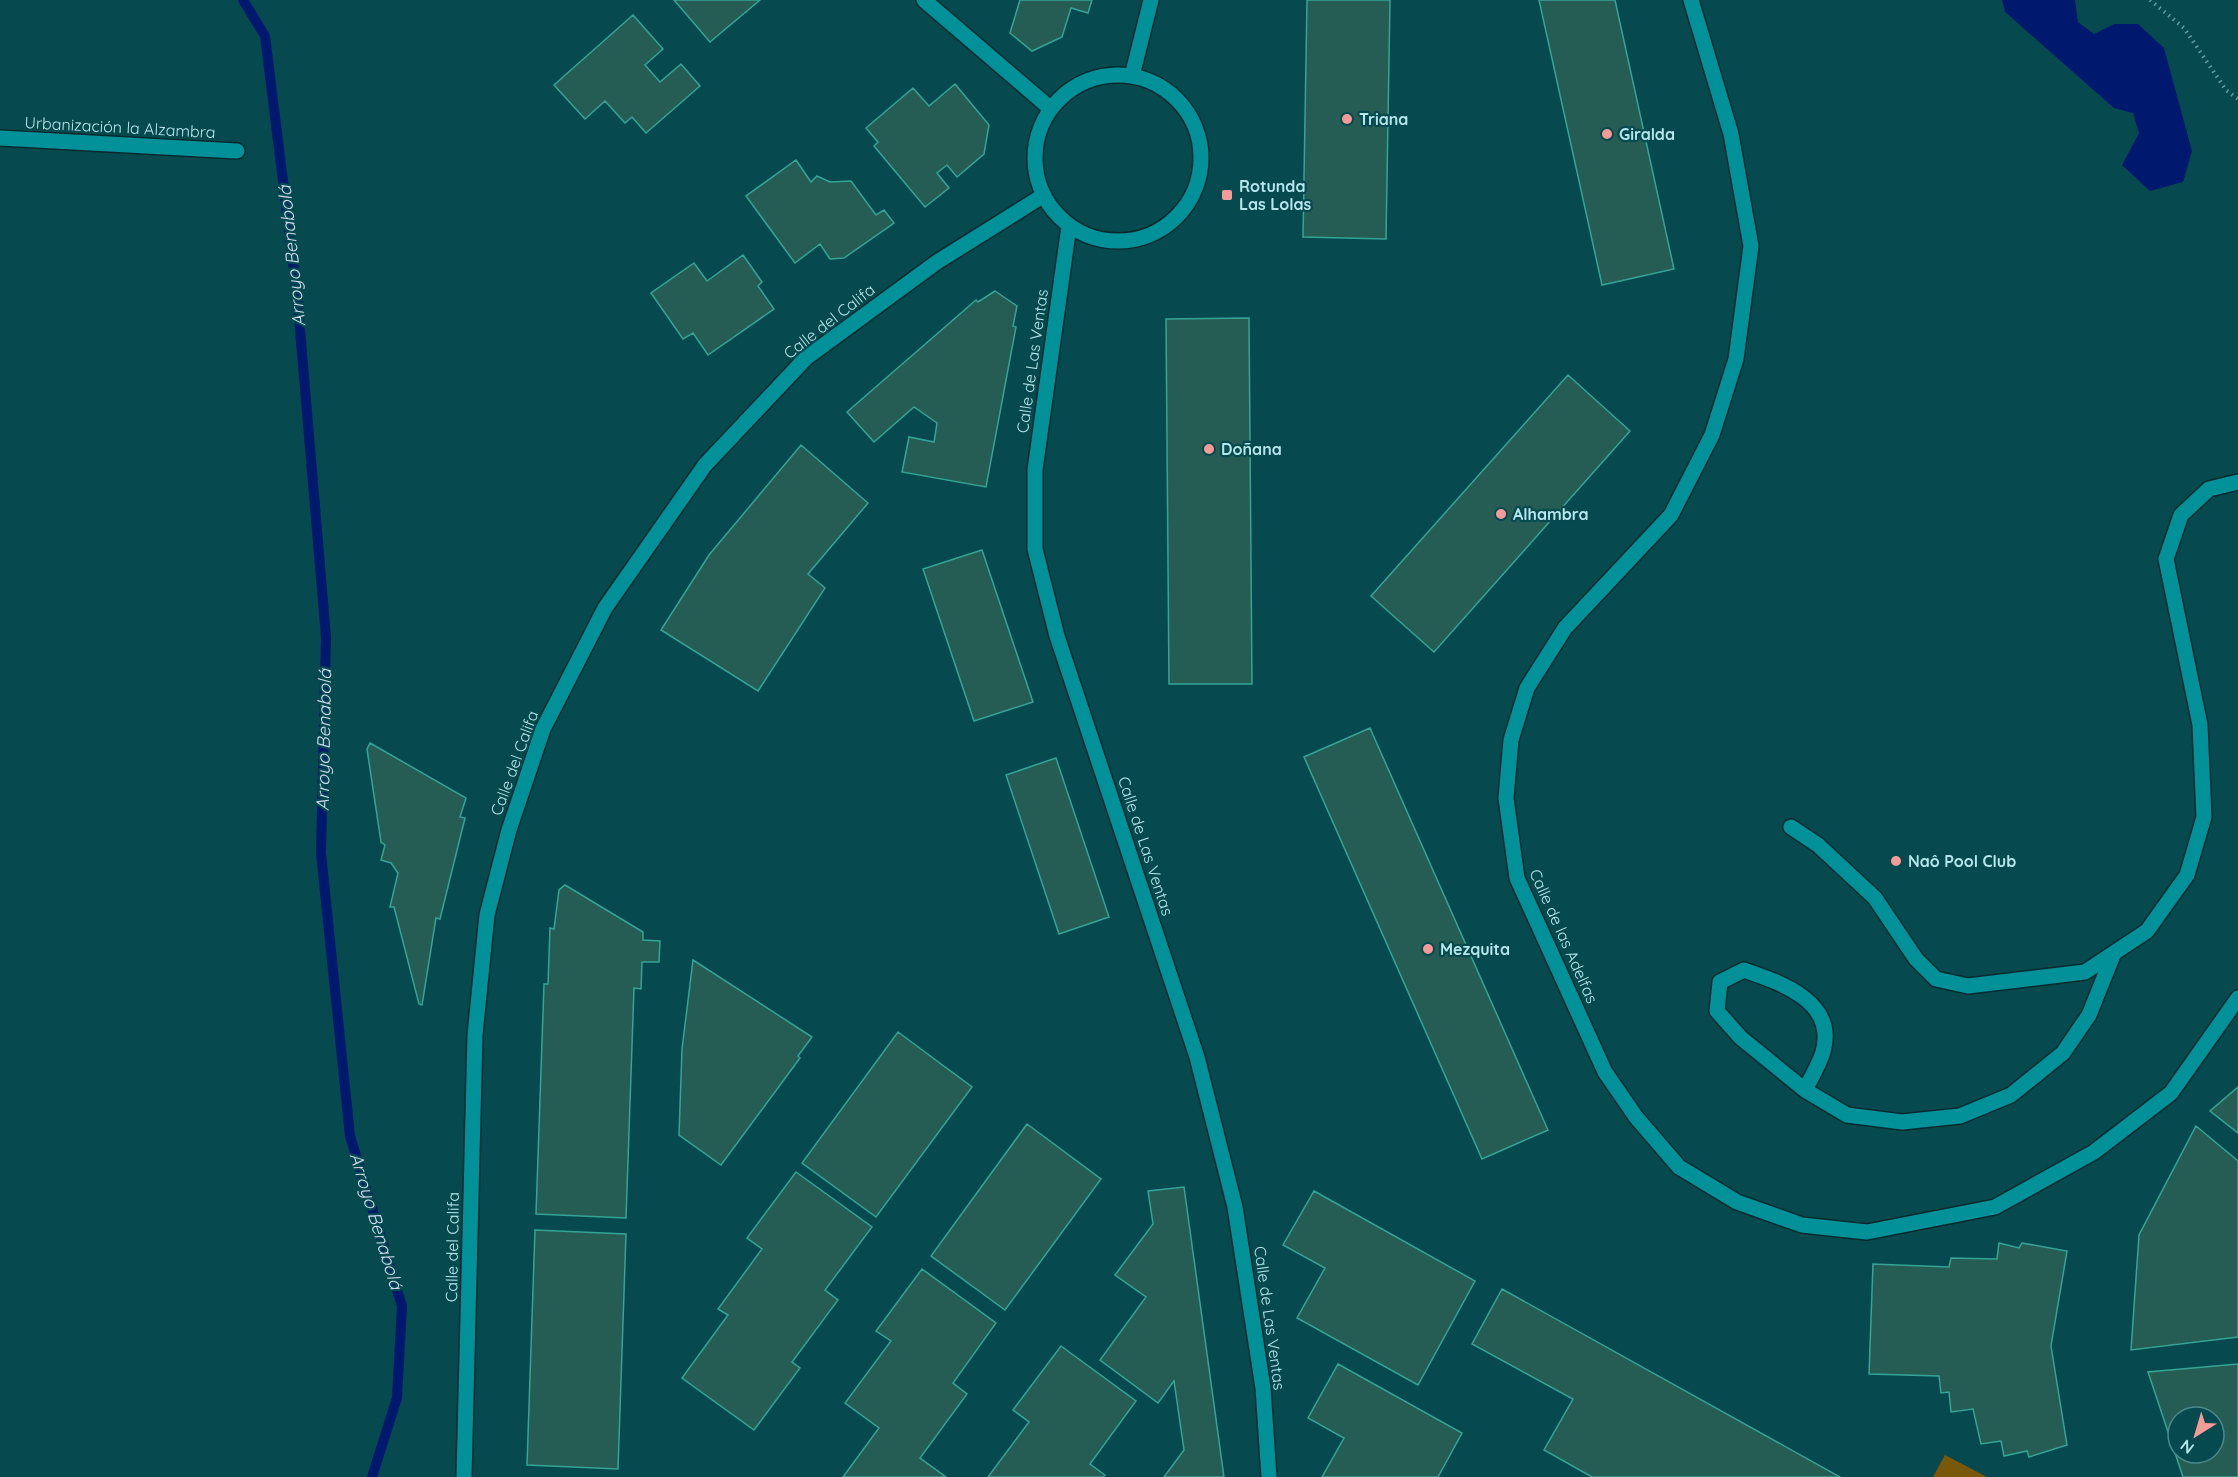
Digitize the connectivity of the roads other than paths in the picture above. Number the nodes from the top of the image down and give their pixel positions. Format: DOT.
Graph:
graph roads {
  1 [pos="924,0"];
  2 [pos="1151,0"];
  3 [pos="1691,0"];
  4 [pos="1132,76"];
  5 [pos="1051,109"];
  6 [pos="0,138"];
  7 [pos="237,152"];
  8 [pos="1044,195"];
  9 [pos="1069,226"];
  10 [pos="2238,482"];
  11 [pos="1791,827"];
  12 [pos="2114,953"];
  13 [pos="2238,998"];
  14 [pos="1805,1090"];
  15 [pos="464,1477"];
  16 [pos="1269,1477"];
  1 -- 5 [label="street"];
  2 -- 4 [label="street"];
  3 -- 13 [label="street, Calle de las Adelfas"];
  4 -- 5 [label="street"];
  4 -- 9 [label="street"];
  5 -- 8 [label="street"];
  6 -- 7 [label="street, Urbanización la Alzambra"];
  8 -- 9 [label="street"];
  8 -- 15 [label="street, Calle del Califa"];
  9 -- 16 [label="street, Calle de Las Ventas"];
  10 -- 12 [label="street"];
  11 -- 12 [label="street"];
  12 -- 14 [label="street"];
  14 -- 14 [label="street"];
}
